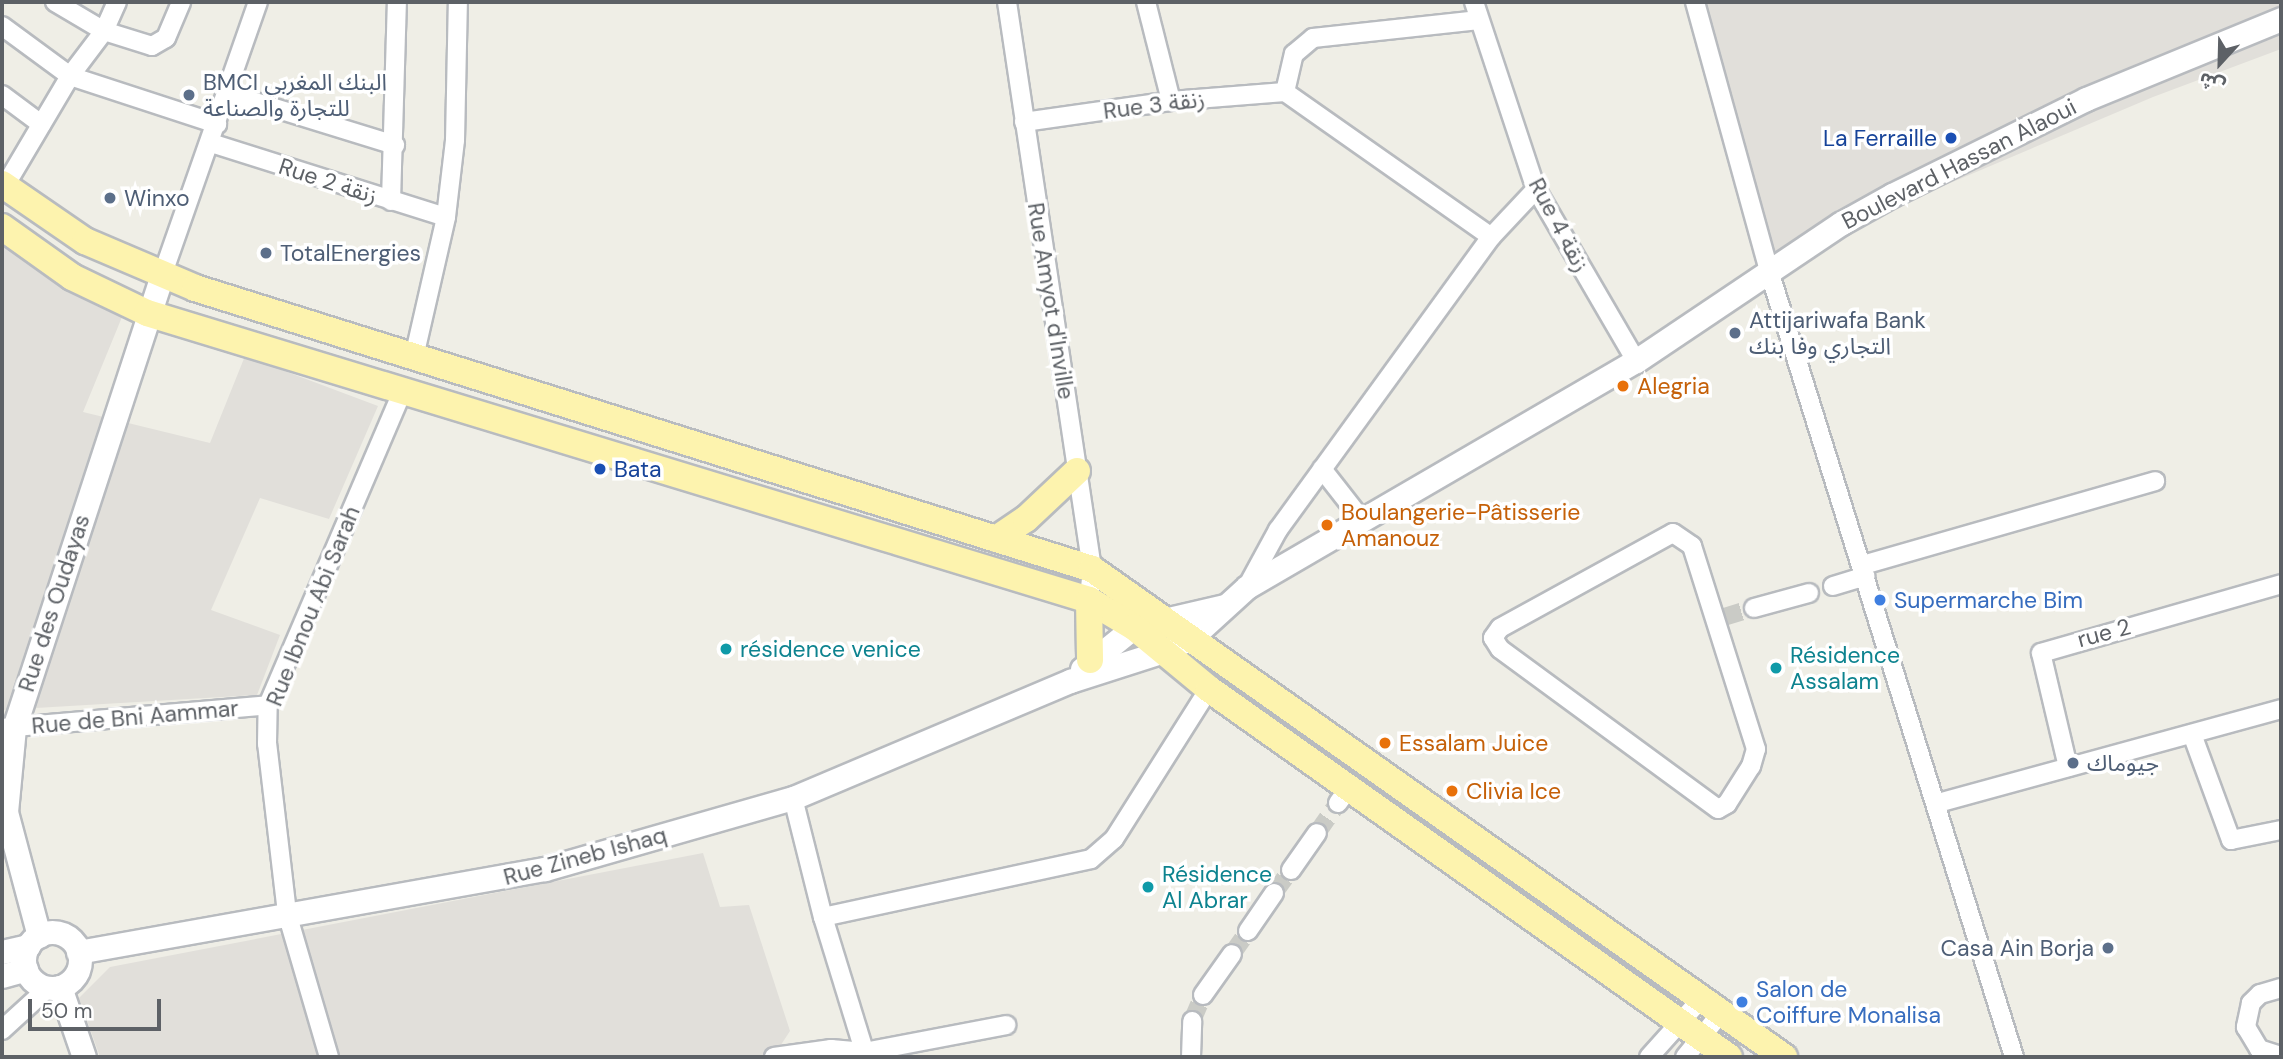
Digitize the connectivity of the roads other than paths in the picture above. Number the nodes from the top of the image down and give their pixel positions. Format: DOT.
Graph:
graph roads {
  1 [pos="55,2"];
  2 [pos="117,2"];
  3 [pos="181,2"];
  4 [pos="258,2"];
  5 [pos="397,2"];
  6 [pos="458,2"];
  7 [pos="1007,2"];
  8 [pos="1146,2"];
  9 [pos="1474,2"];
  10 [pos="1695,2"];
  11 [pos="2281,19"];
  12 [pos="1479,20"];
  13 [pos="2,26"];
  14 [pos="104,31"];
  15 [pos="70,76"];
  16 [pos="1285,92"];
  17 [pos="226,93"];
  18 [pos="2,95"];
  19 [pos="1171,101"];
  20 [pos="1024,122"];
  21 [pos="41,124"];
  22 [pos="216,124"];
  23 [pos="211,143"];
  24 [pos="395,145"];
  25 [pos="3,185"];
  26 [pos="1536,189"];
  27 [pos="391,201"];
  28 [pos="446,217"];
  29 [pos="2,227"];
  30 [pos="1491,237"];
  31 [pos="1770,274"];
  32 [pos="162,276"];
  33 [pos="147,313"];
  34 [pos="414,357"];
  35 [pos="1636,361"];
  36 [pos="402,390"];
  37 [pos="1322,469"];
  38 [pos="1077,471"];
  39 [pos="2155,481"];
  40 [pos="1362,520"];
  41 [pos="996,539"];
  42 [pos="1092,569"];
  43 [pos="1865,571"];
  44 [pos="2281,584"];
  45 [pos="1833,586"];
  46 [pos="1247,587"];
  47 [pos="1809,593"];
  48 [pos="1089,600"];
  49 [pos="1225,606"];
  50 [pos="1754,608"];
  51 [pos="1163,617"];
  52 [pos="1720,618"];
  53 [pos="1134,627"];
  54 [pos="1191,638"];
  55 [pos="1164,651"];
  56 [pos="1090,660"];
  57 [pos="1070,681"];
  58 [pos="1209,689"];
  59 [pos="268,705"];
  60 [pos="2281,709"];
  61 [pos="8,728"];
  62 [pos="2192,734"];
  63 [pos="2068,767"];
  64 [pos="793,798"];
  65 [pos="1938,803"];
  66 [pos="2281,830"];
  67 [pos="1317,833"];
  68 [pos="1291,870"];
  69 [pos="1275,893"];
  70 [pos="287,914"];
  71 [pos="822,917"];
  72 [pos="1248,931"];
  73 [pos="34,941"];
  74 [pos="78,951"];
  75 [pos="2,953"];
  76 [pos="1232,954"];
  77 [pos="26,969"];
  78 [pos="2,976"];
  79 [pos="54,987"];
  80 [pos="2281,988"];
  81 [pos="1203,995"];
  82 [pos="1711,1006"];
  83 [pos="1192,1021"];
  84 [pos="1006,1025"];
  85 [pos="2,1030"];
  86 [pos="1689,1040"];
  87 [pos="866,1055"];
  88 [pos="2281,1056"];
  89 [pos="83,1057"];
  90 [pos="329,1057"];
  91 [pos="774,1057"];
  92 [pos="1191,1057"];
  93 [pos="1649,1057"];
  94 [pos="1729,1057"];
  95 [pos="1784,1057"];
  96 [pos="2014,1057"];
  1 -- 14 [label="street"];
  2 -- 14 [label="street"];
  3 -- 14 [label="street"];
  4 -- 17 [label="street"];
  5 -- 24 [label="street"];
  6 -- 28 [label="street"];
  7 -- 20 [label="street, Rue Amyot d'Inville"];
  8 -- 19 [label="street"];
  9 -- 12 [label="street, Rue 4 زنقة"];
  10 -- 31 [label="street"];
  11 -- 31 [label="street, Boulevard Hassan Alaoui"];
  12 -- 16 [label="street"];
  12 -- 26 [label="street, Rue 4 زنقة"];
  13 -- 15 [label="street"];
  14 -- 15 [label="street"];
  15 -- 21 [label="street"];
  15 -- 22 [label="street"];
  16 -- 19 [label="street, Rue 3 زنقة"];
  16 -- 30 [label="street"];
  17 -- 22 [label="street"];
  17 -- 24 [label="street"];
  18 -- 21 [label="street"];
  19 -- 20 [label="street, Rue 3 زنقة"];
  20 -- 38 [label="street, Rue Amyot d'Inville"];
  21 -- 25 [label="street"];
  22 -- 23 [label="street"];
  23 -- 27 [label="street, Rue 2 زنقة"];
  23 -- 32 [label="street"];
  24 -- 27 [label="street"];
  25 -- 32 [label="main road"];
  26 -- 30 [label="street"];
  26 -- 35 [label="street, Rue 4 زنقة"];
  27 -- 28 [label="street, Rue 2 زنقة"];
  28 -- 34 [label="street"];
  29 -- 33 [label="main road"];
  30 -- 37 [label="street"];
  31 -- 35 [label="street, Boulevard Hassan Alaoui"];
  31 -- 43 [label="street"];
  32 -- 33 [label="street, Rue des Oudayas"];
  32 -- 34 [label="main road"];
  33 -- 36 [label="main road"];
  33 -- 61 [label="street, Rue des Oudayas"];
  34 -- 41 [label="main road"];
  35 -- 40 [label="street, Boulevard Hassan Alaoui"];
  36 -- 48 [label="main road"];
  36 -- 59 [label="street, Rue Ibnou Abi Sarah"];
  37 -- 40 [label="street"];
  37 -- 46 [label="street"];
  38 -- 41 [label="main road"];
  38 -- 42 [label="street, Rue Amyot d'Inville"];
  39 -- 43 [label="street"];
  40 -- 46 [label="street, Boulevard Hassan Alaoui"];
  41 -- 42 [label="main road"];
  42 -- 48 [label="street, Rue Amyot d'Inville"];
  42 -- 51 [label="main road"];
  43 -- 45 [label="street"];
  43 -- 65 [label="street"];
  44 -- 63 [label="street, rue 2"];
  46 -- 49 [label="street, Boulevard Hassan Alaoui"];
  47 -- 50 [label="street"];
  48 -- 53 [label="main road"];
  48 -- 56 [label="main road"];
  49 -- 51 [label="street"];
  49 -- 54 [label="street, Boulevard Hassan Alaoui"];
  51 -- 53 [label="street, Rue Zineb Ishaq"];
  51 -- 54 [label="main road"];
  52 -- 52 [label="street"];
  53 -- 55 [label="main road"];
  53 -- 56 [label="street, Rue Zineb Ishaq"];
  54 -- 55 [label="street, Boulevard Hassan Alaoui"];
  54 -- 82 [label="main road"];
  55 -- 57 [label="street, Rue Zineb Ishaq"];
  55 -- 58 [label="main road"];
  56 -- 57 [label="street, Rue Zineb Ishaq"];
  57 -- 64 [label="street, Rue Zineb Ishaq"];
  58 -- 71 [label="street"];
  58 -- 86 [label="main road"];
  59 -- 61 [label="street, Rue de Bni Aammar"];
  59 -- 70 [label="street, Rue Ibnou Abi Sarah"];
  60 -- 62 [label="street"];
  61 -- 73 [label="street, Rue des Oudayas"];
  62 -- 63 [label="street"];
  62 -- 66 [label="street"];
  63 -- 65 [label="street"];
  64 -- 70 [label="street, Rue Zineb Ishaq"];
  64 -- 71 [label="street"];
  65 -- 96 [label="street"];
  67 -- 68 [label="street"];
  69 -- 72 [label="street"];
  70 -- 74 [label="street, Rue Zineb Ishaq"];
  70 -- 90 [label="street, Rue Ibnou Abi Sarah"];
  71 -- 87 [label="street"];
  73 -- 74 [label="street"];
  73 -- 75 [label="street"];
  73 -- 77 [label="street"];
  74 -- 79 [label="street"];
  76 -- 81 [label="street"];
  77 -- 78 [label="street"];
  77 -- 79 [label="street"];
  79 -- 85 [label="street"];
  79 -- 89 [label="street"];
  80 -- 88 [label="street"];
  82 -- 86 [label="street"];
  82 -- 86 [label="street"];
  82 -- 95 [label="main road"];
  83 -- 92 [label="street"];
  84 -- 87 [label="street"];
  86 -- 93 [label="street"];
  86 -- 94 [label="main road"];
  87 -- 91 [label="street"];
}
